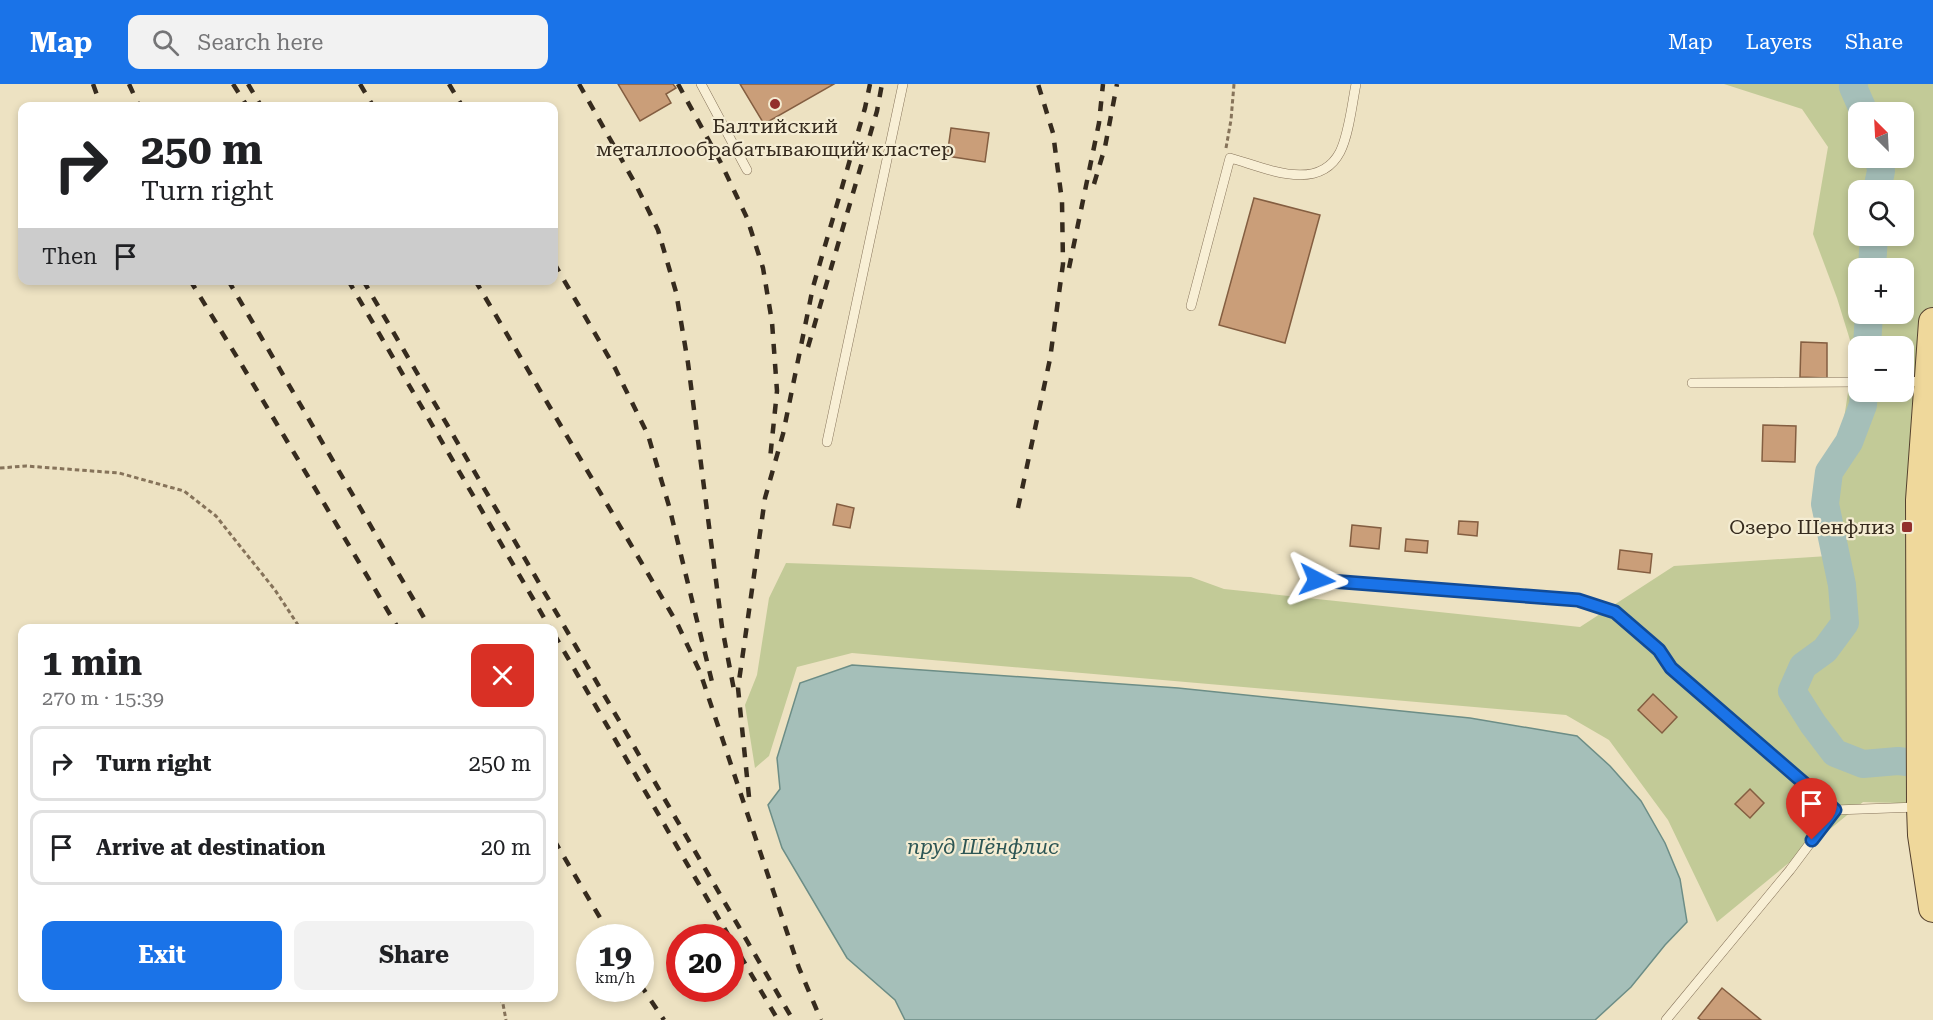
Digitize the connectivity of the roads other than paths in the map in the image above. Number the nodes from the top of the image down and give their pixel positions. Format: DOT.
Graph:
graph roads {
  1 [pos="701,84"];
  2 [pos="903,84"];
  3 [pos="1356,84"];
  4 [pos="747,170"];
  5 [pos="1191,306"];
  6 [pos="1933,322"];
  7 [pos="1848,382"];
  8 [pos="1915,382"];
  9 [pos="1692,383"];
  10 [pos="827,442"];
  11 [pos="1317,580"];
  12 [pos="1921,807"];
  13 [pos="1835,810"];
  14 [pos="1933,908"];
  15 [pos="1665,1020"];
  1 -- 4 [label="lane"];
  2 -- 10 [label="lane"];
  3 -- 5 [label="lane"];
  6 -- 8 [label="main road"];
  7 -- 9 [label="lane"];
  8 -- 12 [label="main road"];
  11 -- 13 [label="lane"];
  12 -- 13 [label="lane"];
  12 -- 14 [label="main road"];
  13 -- 15 [label="lane"];
}
